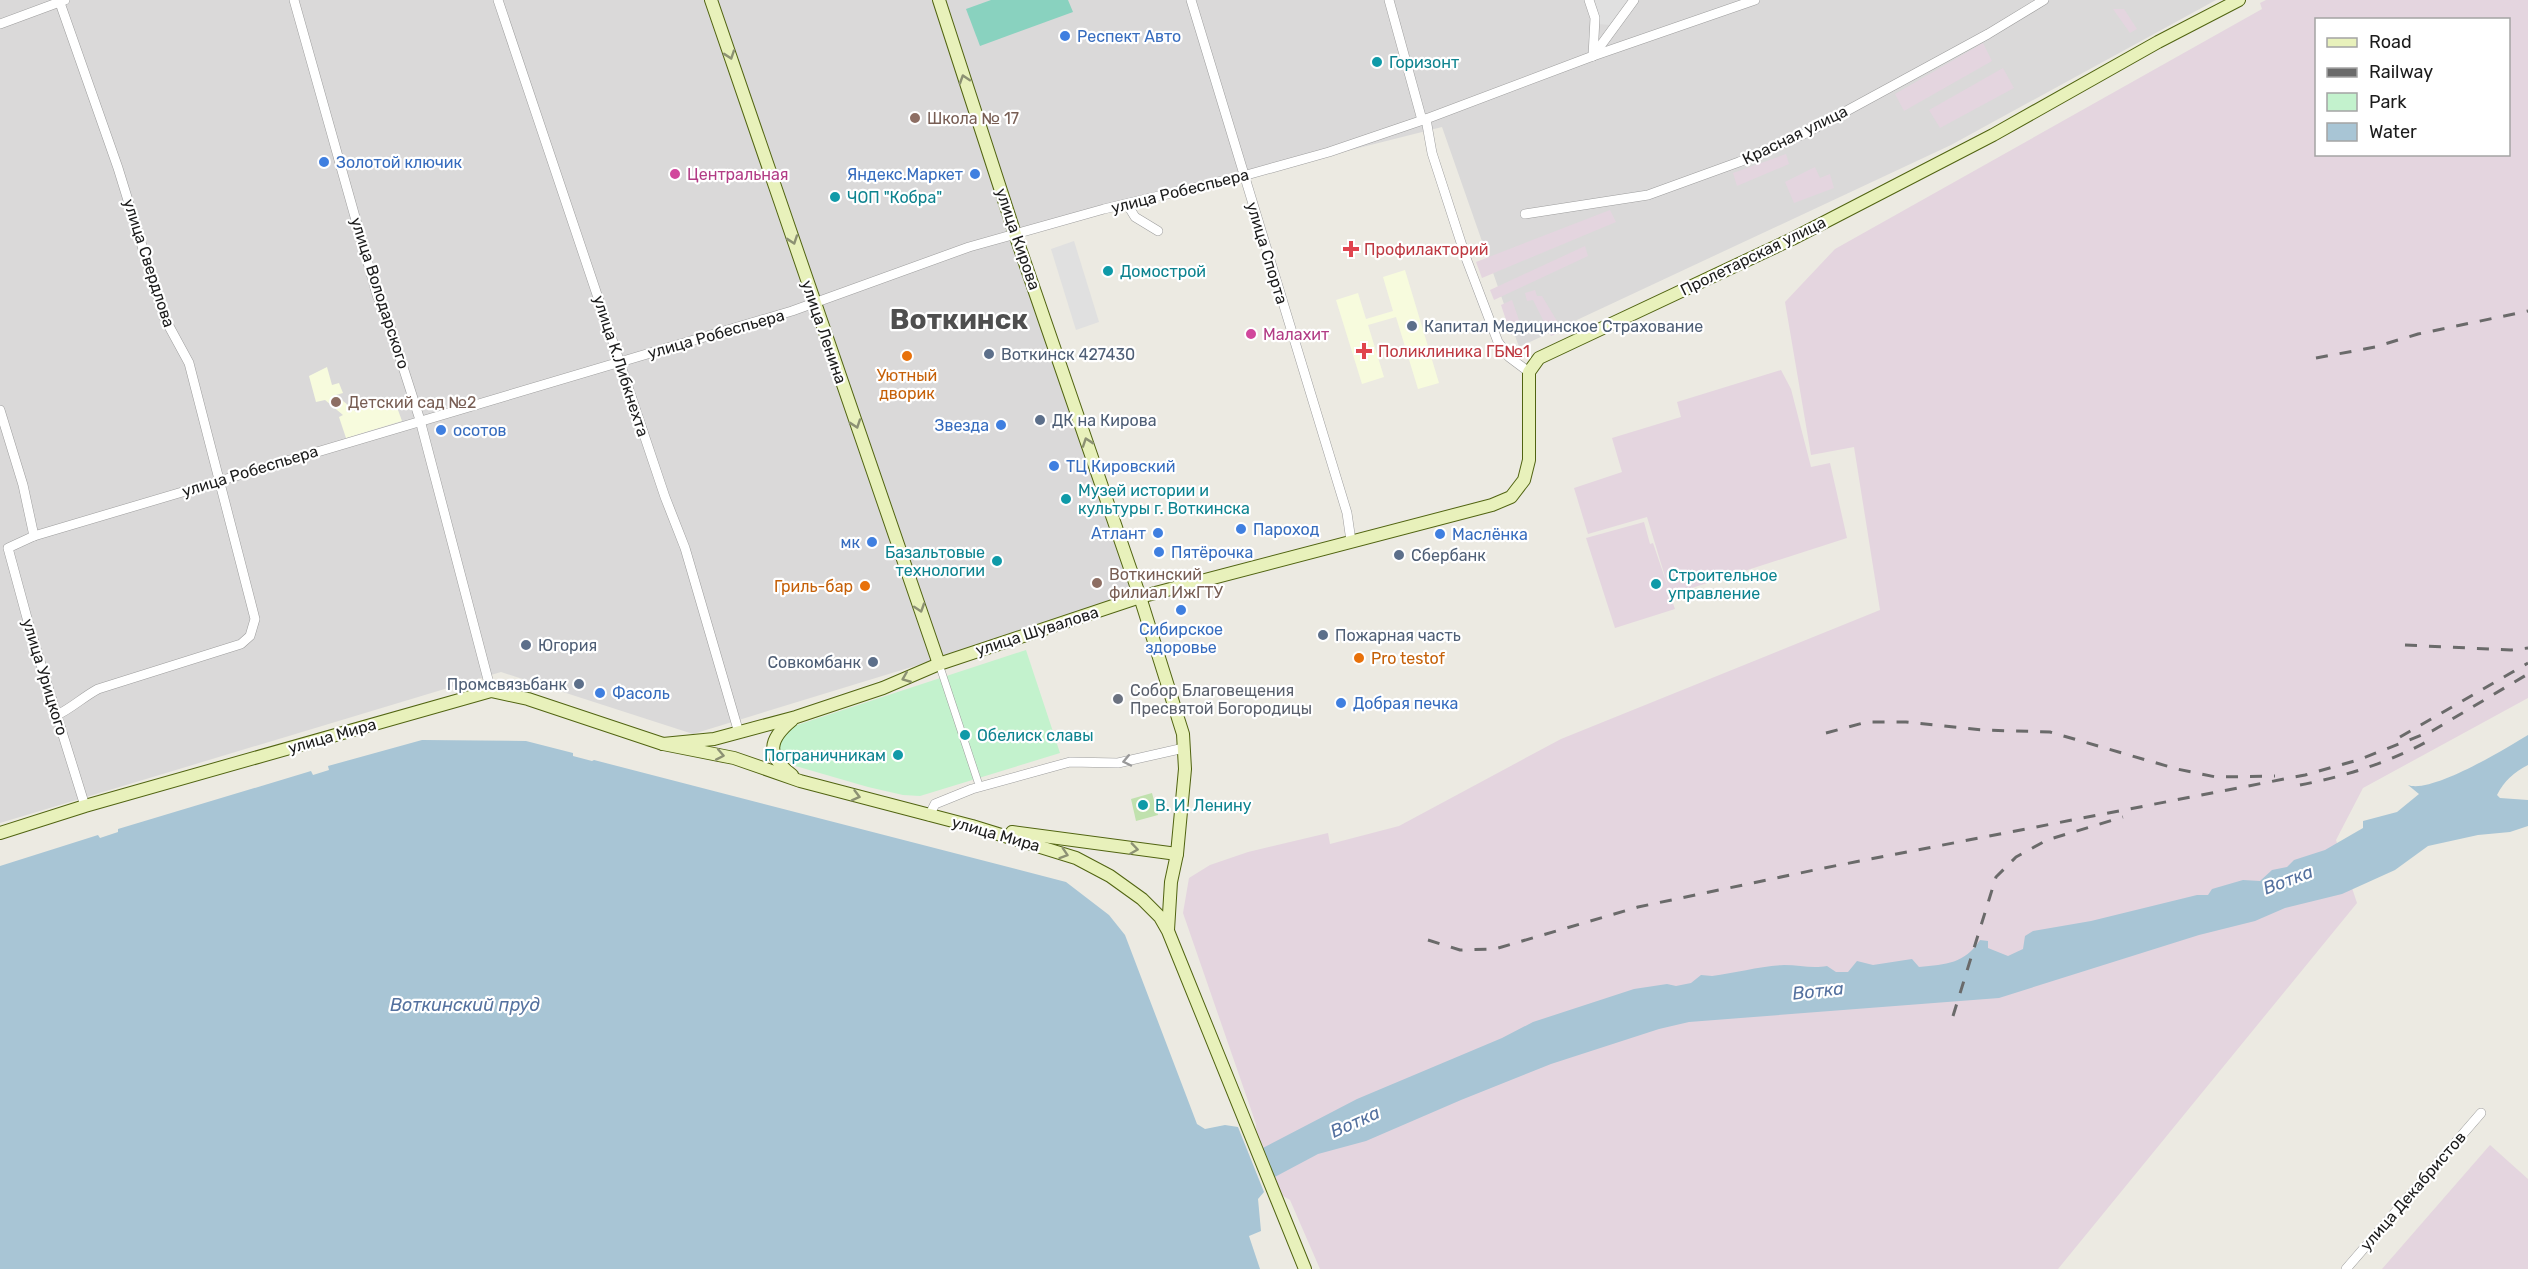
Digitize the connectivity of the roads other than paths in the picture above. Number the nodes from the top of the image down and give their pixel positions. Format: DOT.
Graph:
graph roads {
  1 [pos="294,0"];
  2 [pos="498,0"];
  3 [pos="711,0"];
  4 [pos="939,0"];
  5 [pos="1191,0"];
  6 [pos="1389,0"];
  7 [pos="1589,0"];
  8 [pos="1634,0"];
  9 [pos="1755,0"];
  10 [pos="2044,0"];
  11 [pos="2240,0"];
  12 [pos="61,1"];
  13 [pos="0,24"];
  14 [pos="1593,56"];
  15 [pos="1424,119"];
  16 [pos="1243,176"];
  17 [pos="1127,204"];
  18 [pos="1525,214"];
  19 [pos="1158,231"];
  20 [pos="1015,234"];
  21 [pos="814,303"];
  22 [pos="620,362"];
  23 [pos="1529,372"];
  24 [pos="0,410"];
  25 [pos="420,420"];
  26 [pos="218,481"];
  27 [pos="34,536"];
  28 [pos="1351,541"];
  29 [pos="8,548"];
  30 [pos="1140,597"];
  31 [pos="939,664"];
  32 [pos="491,691"];
  33 [pos="57,715"];
  34 [pos="796,717"];
  35 [pos="739,733"];
  36 [pos="663,744"];
  37 [pos="1184,748"];
  38 [pos="800,781"];
  39 [pos="978,782"];
  40 [pos="84,806"];
  41 [pos="929,816"];
  42 [pos="972,826"];
  43 [pos="0,833"];
  44 [pos="1177,854"];
  45 [pos="1168,931"];
  46 [pos="2481,1113"];
  47 [pos="1305,1269"];
  48 [pos="2346,1269"];
  1 -- 25 [label="street, улица Володарского"];
  2 -- 22 [label="street, улица К.Либкнехта"];
  3 -- 21 [label="main road, улица Ленина, one-way"];
  20 -- 4 [label="main road, улица Кирова, one-way"];
  5 -- 16 [label="street, улица Спорта"];
  6 -- 15 [label="street"];
  7 -- 14 [label="street"];
  8 -- 14 [label="street"];
  9 -- 14 [label="street, улица Робеспьера"];
  10 -- 18 [label="street, Красная улица"];
  11 -- 23 [label="main road, Пролетарская улица"];
  12 -- 13 [label="street"];
  12 -- 26 [label="street, улица Свердлова"];
  14 -- 15 [label="street, улица Робеспьера"];
  15 -- 16 [label="street, улица Робеспьера"];
  15 -- 23 [label="street"];
  16 -- 17 [label="street, улица Робеспьера"];
  16 -- 28 [label="street, улица Спорта"];
  17 -- 19 [label="street"];
  17 -- 20 [label="street, улица Робеспьера"];
  20 -- 21 [label="street, улица Робеспьера"];
  30 -- 20 [label="main road, улица Кирова, one-way"];
  21 -- 22 [label="street, улица Робеспьера"];
  21 -- 31 [label="main road, улица Ленина, one-way"];
  22 -- 25 [label="street, улица Робеспьера"];
  22 -- 35 [label="street, улица К.Либкнехта"];
  23 -- 28 [label="main road"];
  24 -- 27 [label="street"];
  25 -- 26 [label="street, улица Робеспьера"];
  25 -- 32 [label="street, улица Володарского"];
  26 -- 27 [label="street, улица Робеспьера"];
  26 -- 33 [label="street, улица Свердлова"];
  27 -- 29 [label="street, улица Робеспьера"];
  28 -- 30 [label="main road, улица Шувалова"];
  29 -- 33 [label="street, улица Урицкого"];
  30 -- 31 [label="main road, улица Шувалова"];
  30 -- 37 [label="main road, улица Кирова"];
  31 -- 34 [label="main road, улица Шувалова, one-way"];
  31 -- 39 [label="street"];
  32 -- 36 [label="main road, улица Мира"];
  32 -- 40 [label="main road, улица Мира"];
  33 -- 40 [label="street, улица Урицкого"];
  34 -- 35 [label="main road, улица Мира"];
  34 -- 38 [label="main road, улица Мира"];
  35 -- 36 [label="main road, улица Мира"];
  36 -- 38 [label="main road, улица Мира, one-way"];
  37 -- 41 [label="street, one-way"];
  37 -- 44 [label="main road, улица Кирова"];
  38 -- 41 [label="main road, улица Мира, one-way"];
  40 -- 43 [label="main road, улица Мира"];
  41 -- 42 [label="main road, улица Мира"];
  42 -- 44 [label="main road, one-way"];
  42 -- 45 [label="main road, улица Мира, one-way"];
  44 -- 45 [label="main road, улица Кирова"];
  45 -- 47 [label="main road"];
  46 -- 48 [label="street, улица Декабристов"];
}
